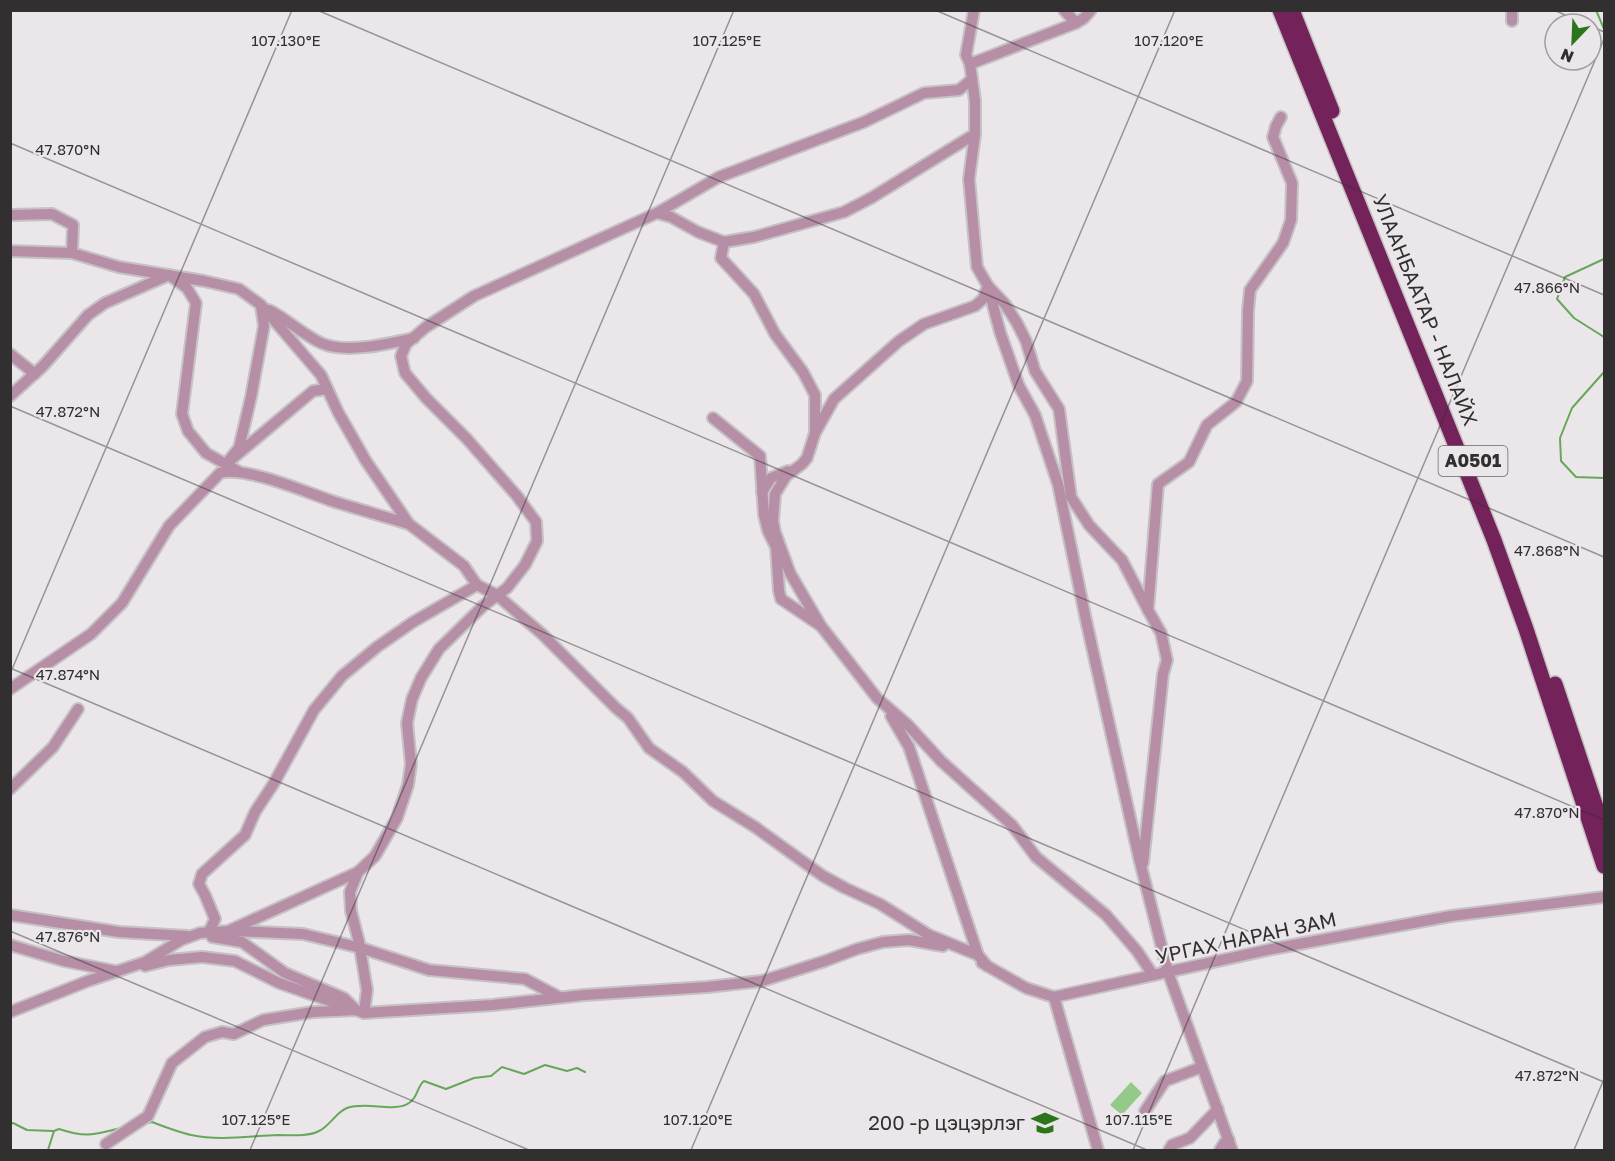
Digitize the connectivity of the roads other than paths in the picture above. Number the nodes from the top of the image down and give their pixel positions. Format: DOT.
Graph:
graph roads {
  1 [pos="974,10"];
  2 [pos="1064,10"];
  3 [pos="1090,10"];
  4 [pos="1280,10"];
  5 [pos="1292,10"];
  6 [pos="1076,23"];
  7 [pos="970,64"];
  8 [pos="972,78"];
  9 [pos="1281,117"];
  10 [pos="975,134"];
  11 [pos="657,213"];
  12 [pos="10,215"];
  13 [pos="724,242"];
  14 [pos="10,251"];
  15 [pos="72,253"];
  16 [pos="169,275"];
  17 [pos="988,286"];
  18 [pos="261,305"];
  19 [pos="414,338"];
  20 [pos="10,354"];
  21 [pos="35,374"];
  22 [pos="327,389"];
  23 [pos="10,396"];
  24 [pos="712,418"];
  25 [pos="815,433"];
  26 [pos="226,464"];
  27 [pos="794,469"];
  28 [pos="242,473"];
  29 [pos="762,491"];
  30 [pos="409,524"];
  31 [pos="775,532"];
  32 [pos="477,585"];
  33 [pos="497,595"];
  34 [pos="1148,610"];
  35 [pos="821,626"];
  36 [pos="10,689"];
  37 [pos="886,707"];
  38 [pos="78,709"];
  39 [pos="10,789"];
  40 [pos="1605,831"];
  41 [pos="1605,866"];
  42 [pos="1142,868"];
  43 [pos="358,872"];
  44 [pos="1605,897"];
  45 [pos="11,914"];
  46 [pos="228,931"];
  47 [pos="209,932"];
  48 [pos="191,937"];
  49 [pos="10,945"];
  50 [pos="361,948"];
  51 [pos="978,955"];
  52 [pos="987,966"];
  53 [pos="120,971"];
  54 [pos="1168,972"];
  55 [pos="1153,975"];
  56 [pos="1054,997"];
  57 [pos="560,998"];
  58 [pos="360,1011"];
  59 [pos="10,1012"];
  60 [pos="1202,1067"];
  61 [pos="1218,1109"];
  62 [pos="1146,1111"];
  63 [pos="105,1144"];
  64 [pos="1231,1145"];
  65 [pos="1098,1150"];
  66 [pos="1169,1150"];
  67 [pos="1220,1150"];
  1 -- 7 [label="street"];
  2 -- 6 [label="street"];
  3 -- 6 [label="street"];
  4 -- 41 [label="highway, УЛААНБААТАР - НАЛАЙХ / A0501"];
  5 -- 40 [label="highway, УЛААНБААТАР - НАЛАЙХ / A0501"];
  6 -- 7 [label="street"];
  7 -- 8 [label="street"];
  8 -- 10 [label="street"];
  8 -- 11 [label="street"];
  9 -- 34 [label="street"];
  10 -- 13 [label="street"];
  10 -- 17 [label="street"];
  11 -- 13 [label="street"];
  11 -- 19 [label="street"];
  12 -- 15 [label="street"];
  13 -- 25 [label="street"];
  14 -- 15 [label="street"];
  15 -- 16 [label="street"];
  16 -- 18 [label="street"];
  16 -- 21 [label="street"];
  16 -- 26 [label="street"];
  17 -- 25 [label="street"];
  17 -- 34 [label="street"];
  17 -- 42 [label="street"];
  18 -- 19 [label="street"];
  18 -- 22 [label="street"];
  18 -- 26 [label="street"];
  19 -- 33 [label="street"];
  20 -- 21 [label="street"];
  21 -- 23 [label="street"];
  22 -- 26 [label="street"];
  22 -- 30 [label="street"];
  24 -- 29 [label="street"];
  25 -- 27 [label="street"];
  26 -- 28 [label="street"];
  27 -- 29 [label="street"];
  27 -- 31 [label="street"];
  28 -- 30 [label="street"];
  28 -- 36 [label="street"];
  29 -- 31 [label="street"];
  29 -- 35 [label="street"];
  30 -- 32 [label="street"];
  31 -- 35 [label="street"];
  32 -- 33 [label="street"];
  32 -- 47 [label="street"];
  33 -- 43 [label="street"];
  33 -- 51 [label="street"];
  34 -- 42 [label="street"];
  35 -- 37 [label="street"];
  37 -- 51 [label="street"];
  37 -- 55 [label="street"];
  38 -- 39 [label="street"];
  42 -- 54 [label="street"];
  43 -- 46 [label="street"];
  43 -- 50 [label="street"];
  44 -- 54 [label="street, УРГАХ НАРАН ЗАМ"];
  45 -- 48 [label="street"];
  46 -- 47 [label="street"];
  46 -- 50 [label="street"];
  47 -- 48 [label="street"];
  48 -- 53 [label="street"];
  48 -- 58 [label="street"];
  49 -- 53 [label="street"];
  50 -- 57 [label="street"];
  50 -- 58 [label="street"];
  51 -- 52 [label="street"];
  52 -- 56 [label="street"];
  52 -- 57 [label="street"];
  53 -- 58 [label="street"];
  53 -- 59 [label="street"];
  54 -- 55 [label="street, УРГАХ НАРАН ЗАМ"];
  54 -- 60 [label="street"];
  55 -- 56 [label="street, УРГАХ НАРАН ЗАМ"];
  56 -- 65 [label="street"];
  57 -- 58 [label="street"];
  58 -- 63 [label="street"];
  60 -- 61 [label="street"];
  60 -- 62 [label="street"];
  61 -- 64 [label="street"];
  61 -- 66 [label="street"];
  64 -- 67 [label="street"];
}
